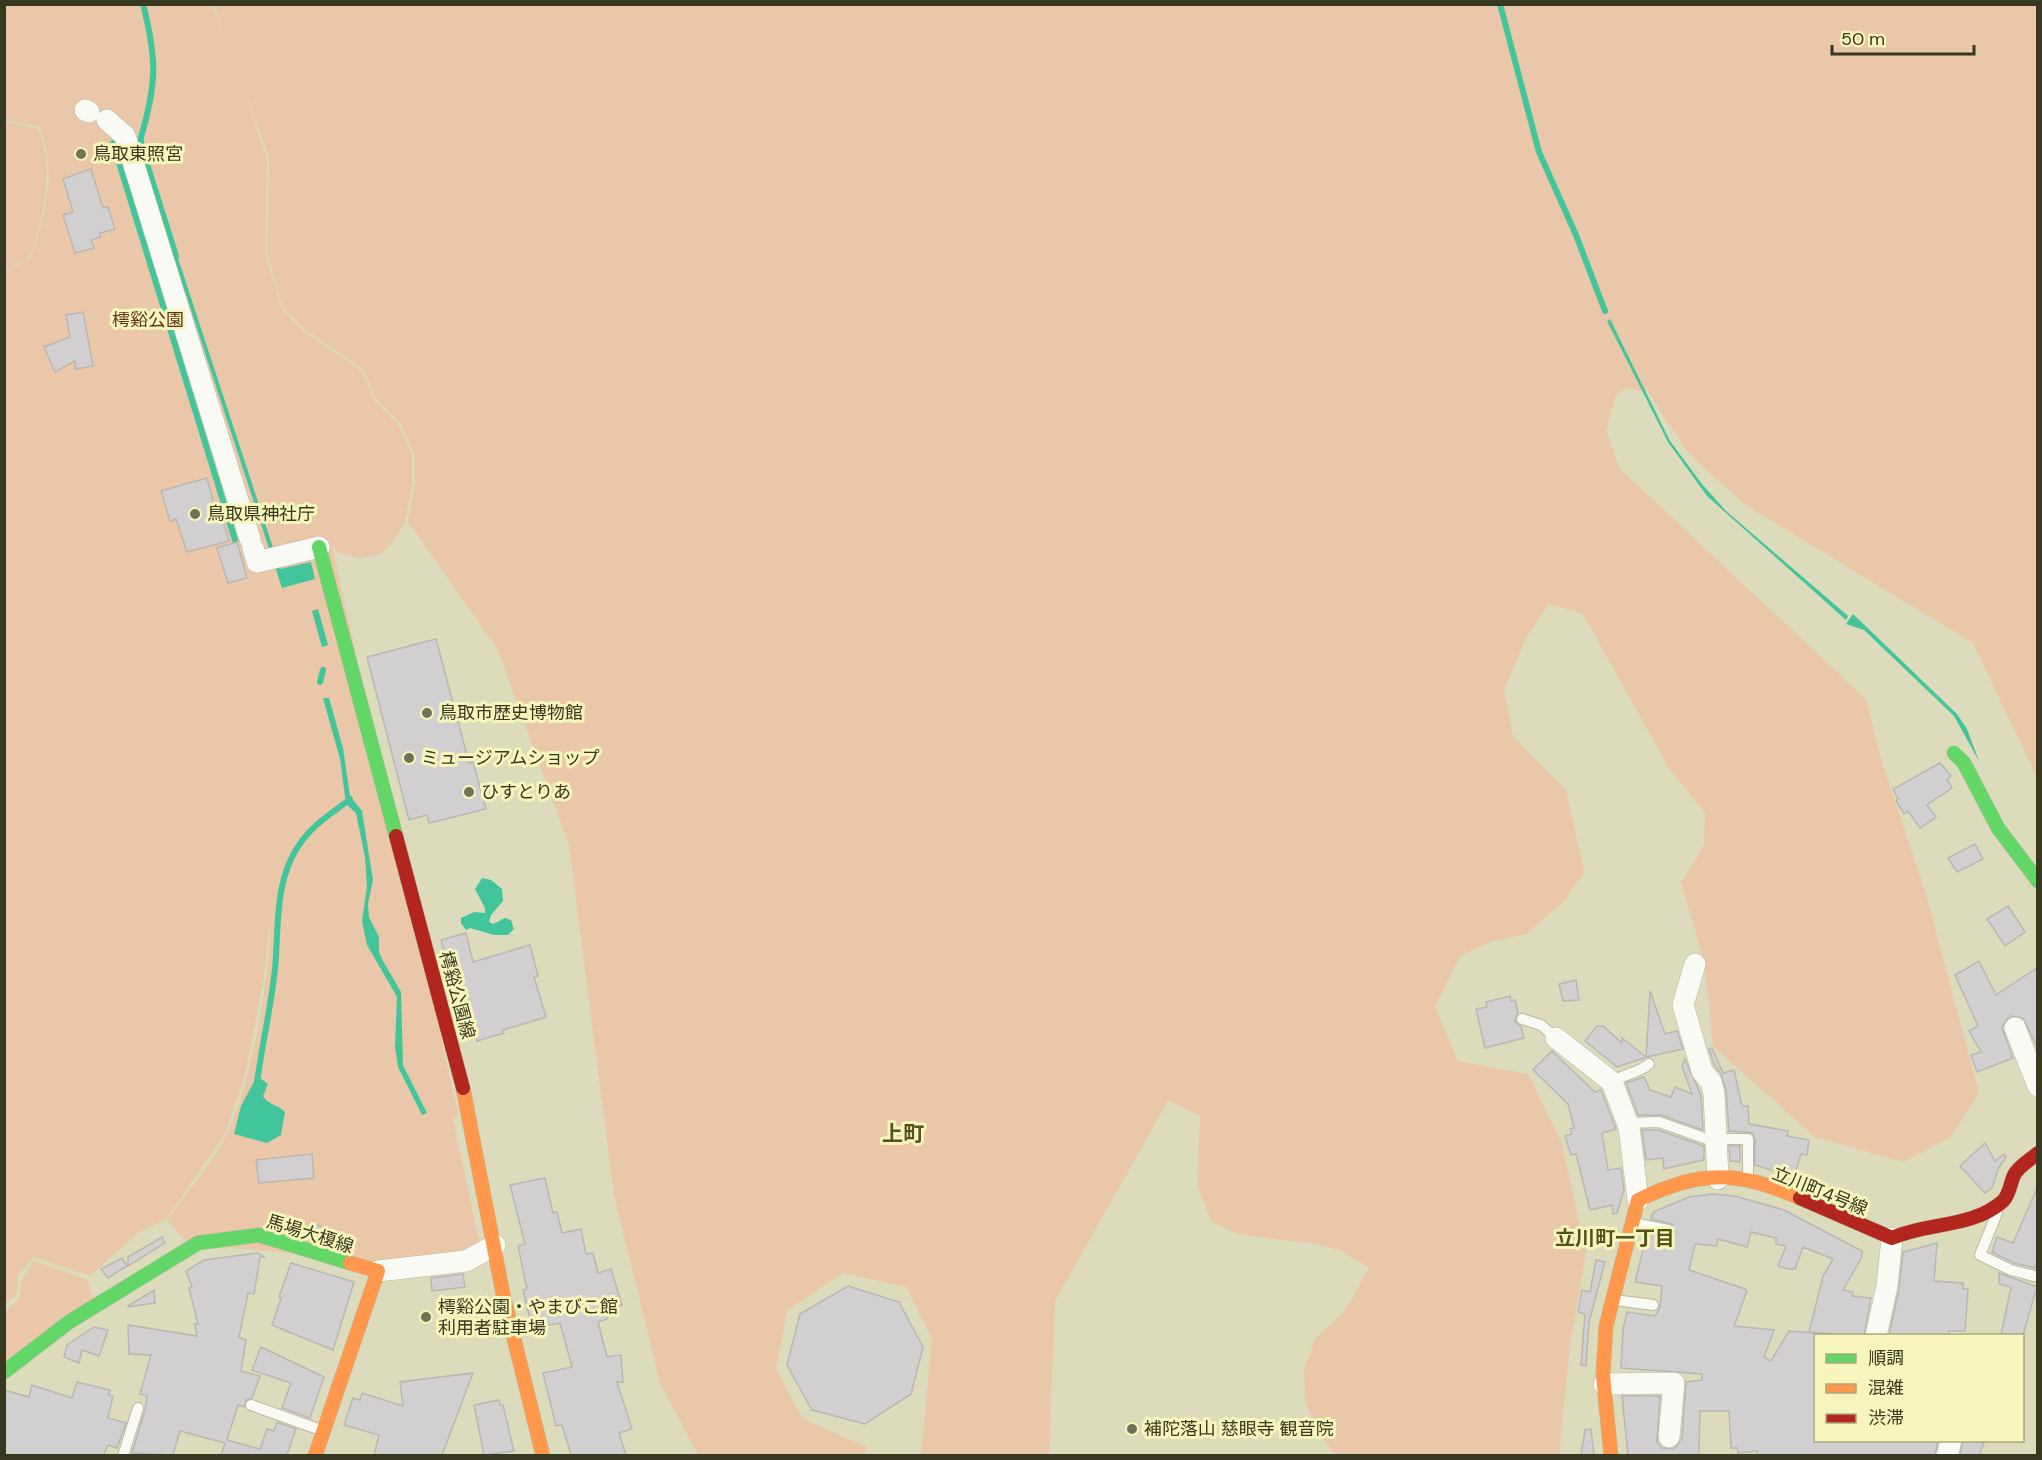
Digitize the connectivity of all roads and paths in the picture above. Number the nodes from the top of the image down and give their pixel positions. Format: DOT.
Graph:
graph roads {
  1 [pos="94,114"];
  2 [pos="319,547"];
  3 [pos="1954,753"];
  4 [pos="2037,881"];
  5 [pos="1695,964"];
  6 [pos="1522,1019"];
  7 [pos="2015,1028"];
  8 [pos="1556,1038"];
  9 [pos="1649,1064"];
  10 [pos="1612,1082"];
  11 [pos="2037,1086"];
  12 [pos="1627,1123"];
  13 [pos="1718,1139"];
  14 [pos="2037,1153"];
  15 [pos="1718,1179"];
  16 [pos="1748,1182"];
  17 [pos="1638,1200"];
  18 [pos="1999,1204"];
  19 [pos="1632,1223"];
  20 [pos="1668,1230"];
  21 [pos="1892,1238"];
  22 [pos="495,1245"];
  23 [pos="378,1271"];
  24 [pos="2037,1277"];
  25 [pos="1611,1299"];
  26 [pos="1653,1305"];
  27 [pos="1876,1334"];
  28 [pos="4,1372"];
  29 [pos="1604,1384"];
  30 [pos="251,1405"];
  31 [pos="138,1408"];
  32 [pos="324,1431"];
  33 [pos="1670,1437"];
  34 [pos="123,1455"];
  35 [pos="315,1455"];
  36 [pos="543,1455"];
  37 [pos="1611,1455"];
  1 -- 2 [label="street"];
  2 -- 22 [label="street, 樗谿公園線"];
  3 -- 4 [label="street"];
  5 -- 13 [label="street"];
  6 -- 8 [label="lane"];
  7 -- 11 [label="street"];
  8 -- 10 [label="street"];
  9 -- 10 [label="lane"];
  10 -- 12 [label="street"];
  12 -- 13 [label="lane"];
  12 -- 17 [label="street"];
  13 -- 15 [label="street"];
  13 -- 16 [label="lane"];
  14 -- 18 [label="street"];
  15 -- 16 [label="street, 立川町4号線"];
  15 -- 17 [label="street, 立川町4号線"];
  16 -- 21 [label="street, 立川町4号線"];
  17 -- 19 [label="street"];
  18 -- 21 [label="street"];
  18 -- 24 [label="lane"];
  19 -- 20 [label="lane"];
  19 -- 25 [label="street"];
  21 -- 27 [label="street"];
  22 -- 23 [label="street"];
  22 -- 36 [label="street, 樗谿公園線"];
  23 -- 28 [label="street, 馬場大榎線"];
  23 -- 32 [label="street"];
  25 -- 26 [label="lane"];
  25 -- 29 [label="street"];
  29 -- 33 [label="street"];
  29 -- 37 [label="street"];
  30 -- 32 [label="lane"];
  31 -- 34 [label="lane"];
  32 -- 35 [label="street"];
}
